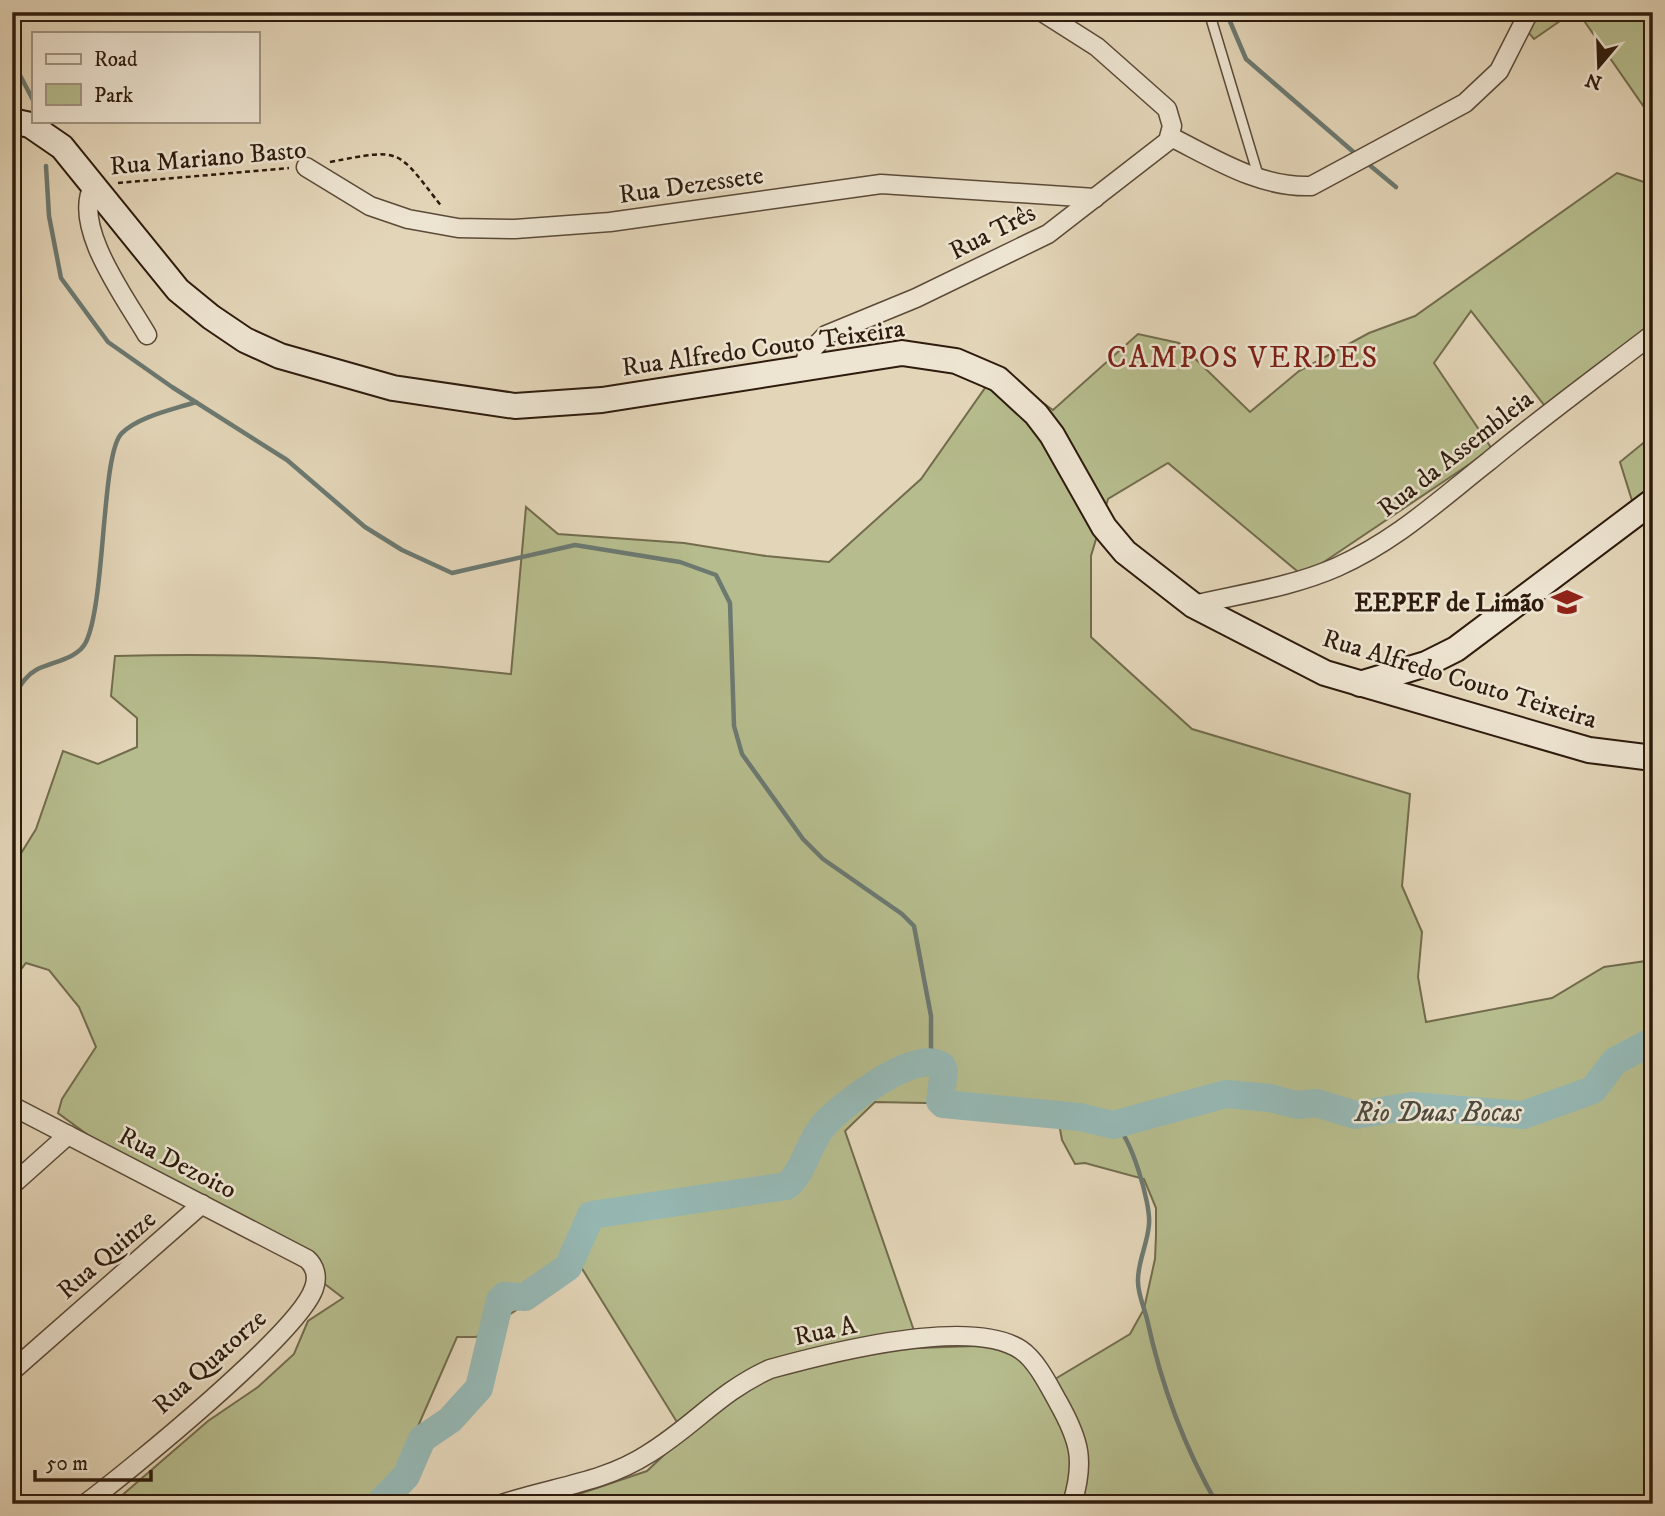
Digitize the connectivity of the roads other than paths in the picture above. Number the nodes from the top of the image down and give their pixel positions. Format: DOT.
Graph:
graph roads {
  1 [pos="1042,12"];
  2 [pos="1209,12"];
  3 [pos="1529,12"];
  4 [pos="12,121"];
  5 [pos="1171,137"];
  6 [pos="306,167"];
  7 [pos="1259,180"];
  8 [pos="94,186"];
  9 [pos="1096,198"];
  10 [pos="1653,334"];
  11 [pos="147,335"];
  12 [pos="804,367"];
  13 [pos="1653,500"];
  14 [pos="1193,606"];
  15 [pos="1359,684"];
  16 [pos="1653,758"];
  17 [pos="12,1106"];
  18 [pos="68,1135"];
  19 [pos="12,1185"];
  20 [pos="202,1204"];
  21 [pos="315,1270"];
  22 [pos="12,1371"];
  23 [pos="85,1504"];
  24 [pos="502,1504"];
  25 [pos="1072,1504"];
  1 -- 5 [label="street"];
  2 -- 7 [label="lane"];
  3 -- 7 [label="street"];
  4 -- 8 [label="street, Rua Alfredo Couto Teixeira"];
  5 -- 7 [label="street"];
  5 -- 9 [label="street, Rua Três"];
  6 -- 9 [label="street, Rua Dezessete"];
  8 -- 11 [label="street"];
  8 -- 12 [label="street, Rua Alfredo Couto Teixeira"];
  9 -- 12 [label="street, Rua Três"];
  10 -- 14 [label="street, Rua da Assembleia"];
  12 -- 14 [label="street, Rua Alfredo Couto Teixeira"];
  13 -- 15 [label="street"];
  14 -- 15 [label="street, Rua Alfredo Couto Teixeira"];
  15 -- 16 [label="street, Rua Alfredo Couto Teixeira"];
  17 -- 18 [label="street, Rua Dezoito"];
  18 -- 19 [label="street"];
  18 -- 20 [label="street, Rua Dezoito"];
  20 -- 21 [label="street, Rua Dezoito"];
  20 -- 22 [label="street, Rua Quinze"];
  21 -- 23 [label="street, Rua Quatorze"];
  24 -- 25 [label="street, Rua A"];
}
